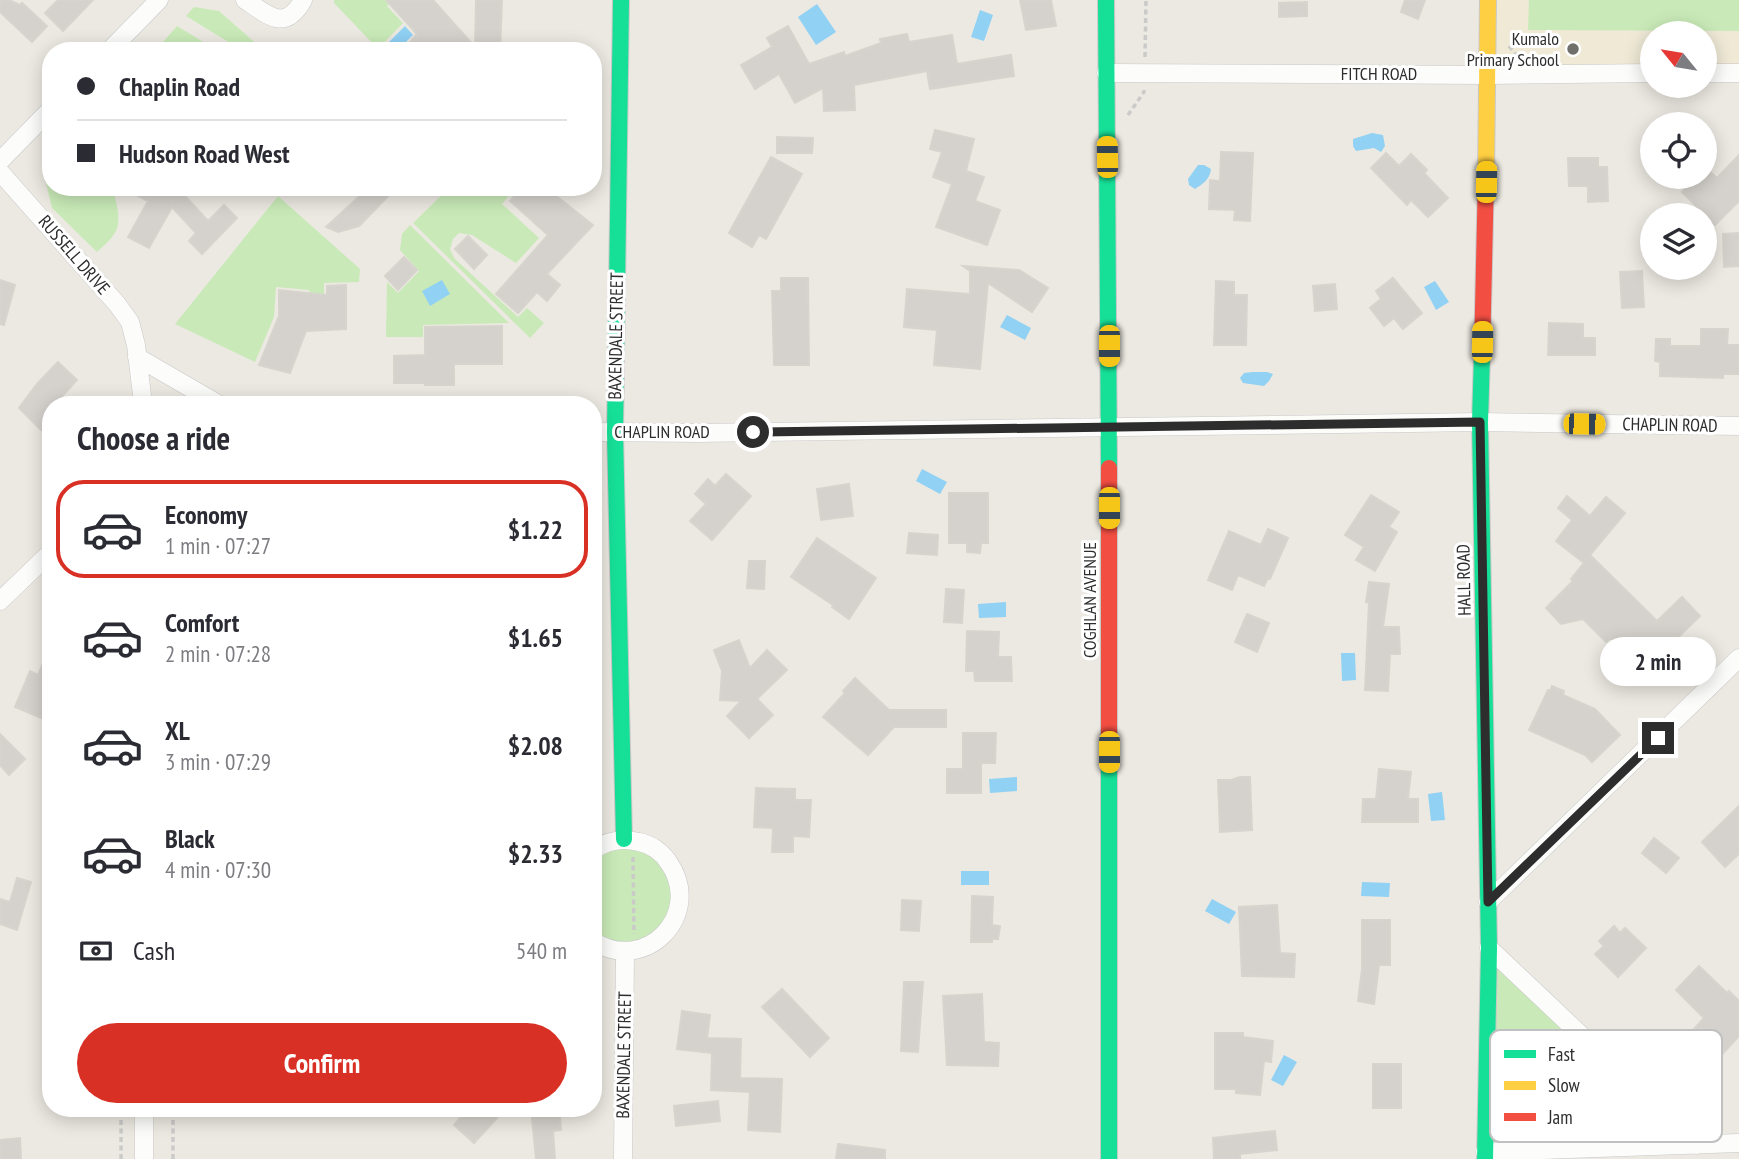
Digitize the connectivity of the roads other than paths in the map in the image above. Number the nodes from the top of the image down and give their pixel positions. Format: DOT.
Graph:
graph roads {
  1 [pos="159,0"];
  2 [pos="245,0"];
  3 [pos="303,0"];
  4 [pos="621,0"];
  5 [pos="1106,0"];
  6 [pos="1488,0"];
  7 [pos="118,42"];
  8 [pos="1106,73"];
  9 [pos="1717,73"];
  10 [pos="1739,73"];
  11 [pos="1640,74"];
  12 [pos="1488,75"];
  13 [pos="42,118"];
  14 [pos="0,161"];
  15 [pos="0,172"];
  16 [pos="137,351"];
  17 [pos="142,396"];
  18 [pos="206,396"];
  19 [pos="1480,422"];
  20 [pos="1109,426"];
  21 [pos="1739,426"];
  22 [pos="602,432"];
  23 [pos="615,432"];
  24 [pos="42,561"];
  25 [pos="0,601"];
  26 [pos="1739,658"];
  27 [pos="628,840"];
  28 [pos="602,844"];
  29 [pos="1488,902"];
  30 [pos="602,947"];
  31 [pos="1489,948"];
  32 [pos="630,951"];
  33 [pos="1576,1030"];
  34 [pos="144,1117"];
  35 [pos="1694,1142"];
  36 [pos="1739,1143"];
  37 [pos="1697,1145"];
  38 [pos="1485,1156"];
  39 [pos="144,1159"];
  40 [pos="623,1159"];
  41 [pos="1109,1159"];
  1 -- 7 [label="street"];
  2 -- 3 [label="street"];
  4 -- 23 [label="street, BAXENDALE STREET"];
  5 -- 8 [label="street, COGHLAN AVENUE"];
  6 -- 12 [label="street, HALL ROAD"];
  8 -- 12 [label="street, FITCH ROAD"];
  8 -- 20 [label="street, COGHLAN AVENUE"];
  9 -- 10 [label="street"];
  11 -- 12 [label="street, FITCH ROAD"];
  12 -- 19 [label="street, HALL ROAD"];
  13 -- 14 [label="street"];
  15 -- 16 [label="street, RUSSELL DRIVE"];
  16 -- 17 [label="street, RUSSELL DRIVE"];
  16 -- 18 [label="street"];
  19 -- 20 [label="street, CHAPLIN ROAD"];
  19 -- 21 [label="street, CHAPLIN ROAD"];
  19 -- 29 [label="street, HALL ROAD"];
  20 -- 23 [label="street, CHAPLIN ROAD"];
  20 -- 41 [label="street, COGHLAN AVENUE"];
  22 -- 23 [label="street, CHAPLIN ROAD"];
  23 -- 27 [label="street, BAXENDALE STREET"];
  24 -- 25 [label="street"];
  26 -- 29 [label="street"];
  27 -- 28 [label="street"];
  27 -- 32 [label="street"];
  29 -- 31 [label="street, HALL ROAD"];
  30 -- 32 [label="street"];
  31 -- 33 [label="street"];
  31 -- 38 [label="street, HALL ROAD"];
  32 -- 40 [label="street, BAXENDALE STREET"];
  34 -- 39 [label="street"];
  35 -- 37 [label="street"];
  36 -- 37 [label="street"];
  37 -- 38 [label="street"];
}
